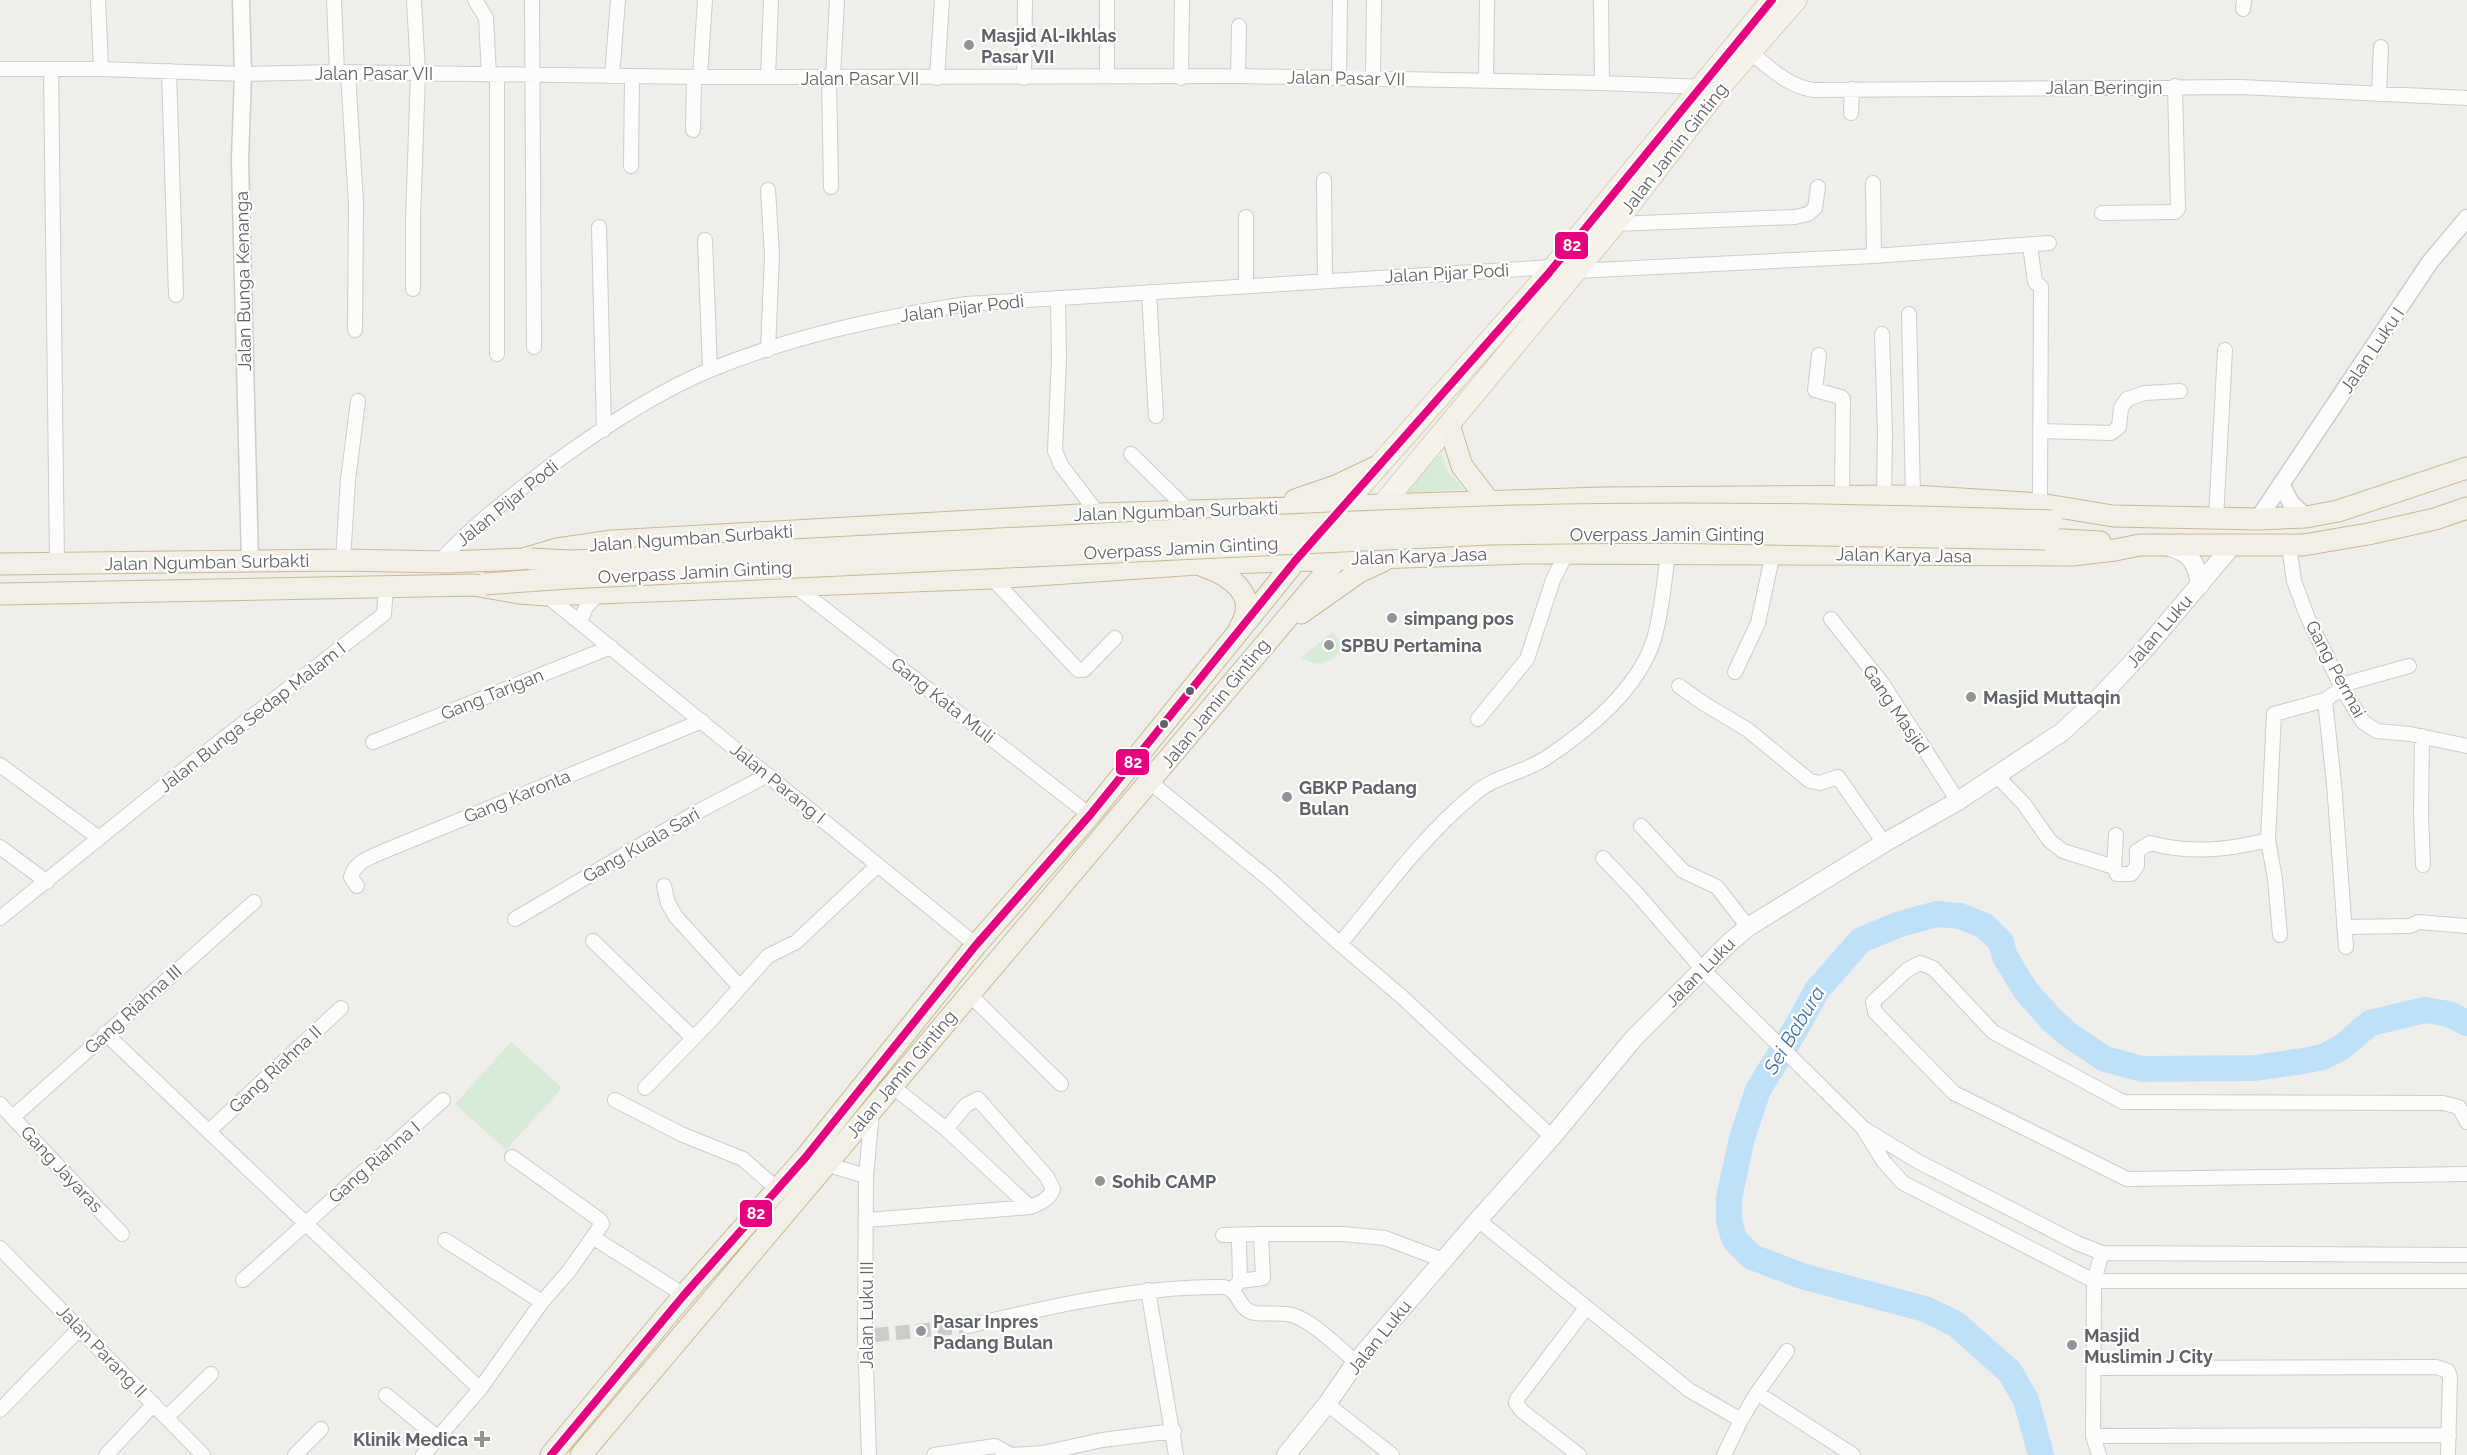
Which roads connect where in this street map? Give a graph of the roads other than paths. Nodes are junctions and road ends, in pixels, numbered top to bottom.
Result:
1 (98, 0) edge
2 (241, 0) edge
3 (334, 0) edge
4 (414, 0) edge
5 (475, 0) edge
6 (532, 0) edge
7 (618, 0) edge
8 (705, 0) edge
9 (771, 0) edge
10 (837, 0) edge
11 (942, 0) edge
12 (1025, 0) edge
13 (1107, 0) edge
14 (1182, 0) edge
15 (1340, 0) edge
16 (1374, 0) edge
17 (1487, 0) edge
18 (1601, 0) edge
19 (1772, 0) edge
20 (1796, 0) edge
21 (1239, 26) dead end
22 (2381, 47) dead end
23 (1751, 53) junction
24 (0, 69) edge
25 (51, 69) junction
26 (100, 69) junction
27 (169, 71) junction
28 (342, 73) junction
29 (418, 73) junction
30 (243, 74) junction
31 (493, 75) junction
32 (531, 75) junction
33 (612, 76) junction
34 (632, 76) junction
35 (1107, 76) junction
36 (1238, 76) junction
37 (697, 77) junction
38 (768, 77) junction
39 (831, 77) junction
40 (937, 78) junction
41 (1024, 78) junction
42 (1181, 78) junction
43 (1339, 78) junction
44 (1373, 79) junction
45 (1486, 81) junction
46 (1602, 83) junction
47 (2175, 86) junction
48 (1699, 87) junction
49 (1720, 87) junction
50 (1852, 89) junction
51 (2379, 93) junction
52 (2467, 98) edge
53 (1851, 113) dead end
54 (693, 130) dead end
55 (632, 166) dead end
56 (1324, 180) dead end
57 (1873, 183) dead end
58 (831, 187) dead end
59 (1818, 187) dead end
60 (768, 190) dead end
61 (2102, 213) dead end
62 (1246, 217) dead end
63 (2467, 218) edge
64 (1615, 224) junction
65 (599, 227) dead end
66 (705, 240) dead end
67 (2049, 243) dead end
68 (2031, 253) dead end
69 (1874, 256) junction
70 (1553, 267) junction
71 (1576, 271) junction
72 (1325, 280) junction
73 (1246, 285) junction
74 (413, 289) dead end
75 (1149, 292) junction
76 (176, 295) dead end
77 (1058, 298) junction
78 (1909, 314) dead end
79 (355, 330) dead end
80 (1882, 334) dead end
81 (534, 347) dead end
82 (768, 350) junction
83 (2225, 350) dead end
84 (497, 354) dead end
85 (1819, 356) dead end
86 (710, 369) junction
87 (2180, 391) dead end
88 (358, 401) dead end
89 (1156, 416) dead end
90 (1449, 425) junction
91 (604, 430) junction
92 (2040, 431) junction
93 (1131, 454) dead end
94 (1378, 466) junction
95 (2467, 468) edge
96 (2282, 484) junction
97 (1884, 496) junction
98 (1913, 496) junction
99 (1842, 497) junction
100 (1524, 499) junction
101 (1488, 500) junction
102 (1383, 504) junction
103 (1344, 505) junction
104 (1269, 507) junction
105 (2467, 508) edge
106 (1223, 509) junction
107 (1190, 511) junction
108 (1098, 514) junction
109 (2306, 517) junction
110 (2216, 519) junction
111 (2258, 519) junction
112 (2046, 521) junction
113 (2140, 545) junction
114 (2162, 546) junction
115 (2232, 546) junction
116 (2289, 546) junction
117 (1525, 553) junction
118 (1773, 553) junction
119 (1566, 554) junction
120 (1668, 554) junction
121 (1395, 557) junction
122 (527, 559) junction
123 (1337, 559) junction
124 (343, 560) junction
125 (440, 561) junction
126 (1295, 561) junction
127 (250, 562) junction
128 (57, 563) junction
129 (1225, 563) junction
130 (0, 564) edge
131 (1197, 564) junction
132 (992, 578) junction
133 (480, 585) junction
134 (2200, 585) junction
135 (795, 586) junction
136 (386, 587) junction
137 (599, 593) junction
138 (0, 594) edge
139 (546, 595) junction
140 (1831, 619) dead end
141 (580, 622) junction
142 (1274, 632) junction
143 (1115, 638) dead end
144 (1232, 641) junction
145 (611, 647) junction
146 (2409, 666) dead end
147 (1735, 672) dead end
148 (1679, 686) dead end
149 (2342, 686) junction
150 (2325, 700) junction
151 (1478, 719) dead end
152 (702, 721) junction
153 (2422, 736) junction
154 (373, 742) dead end
155 (2467, 746) edge
156 (0, 765) edge
157 (768, 775) junction
158 (1997, 776) junction
159 (1150, 782) junction
160 (1958, 801) junction
161 (1090, 815) junction
162 (1641, 826) dead end
163 (2116, 835) dead end
164 (99, 838) junction
165 (2268, 840) junction
166 (1884, 843) junction
167 (0, 847) edge
168 (1603, 858) dead end
169 (878, 865) junction
170 (2423, 865) dead end
171 (2115, 867) junction
172 (47, 882) junction
173 (357, 886) dead end
174 (664, 886) dead end
175 (254, 902) dead end
176 (0, 918) edge
177 (515, 919) dead end
178 (2467, 926) edge
179 (1748, 927) junction
180 (2344, 927) junction
181 (2280, 935) dead end
182 (593, 941) dead end
183 (1340, 944) junction
184 (976, 945) junction
185 (2346, 947) dead end
186 (1703, 970) junction
187 (740, 987) junction
188 (968, 993) junction
189 (341, 1008) dead end
190 (105, 1033) junction
191 (693, 1038) junction
192 (1061, 1084) dead end
193 (891, 1086) junction
194 (645, 1088) dead end
195 (443, 1100) dead end
196 (615, 1100) dead end
197 (0, 1104) edge
198 (872, 1110) junction
199 (13, 1117) junction
200 (2467, 1122) edge
201 (1863, 1128) junction
202 (946, 1129) junction
203 (208, 1131) junction
204 (1552, 1137) junction
205 (512, 1157) dead end
206 (1917, 1161) junction
207 (825, 1164) junction
208 (2467, 1174) edge
209 (866, 1176) junction
210 (1903, 1183) junction
211 (776, 1188) junction
212 (1030, 1207) junction
213 (867, 1220) junction
214 (1478, 1220) junction
215 (305, 1223) junction
216 (123, 1234) dead end
217 (1261, 1234) junction
218 (1223, 1236) dead end
219 (594, 1238) junction
220 (445, 1240) dead end
221 (1239, 1242) dead end
222 (2076, 1243) junction
223 (0, 1248) edge
224 (2102, 1253) junction
225 (2342, 1255) junction
226 (2467, 1255) edge
227 (1443, 1260) junction
228 (2066, 1267) junction
229 (243, 1280) dead end
230 (2094, 1281) junction
231 (2343, 1281) junction
232 (2467, 1281) edge
233 (1236, 1285) junction
234 (1148, 1290) junction
235 (684, 1295) junction
236 (542, 1302) junction
237 (1586, 1308) junction
238 (968, 1326) tunnel mouth
239 (80, 1328) junction
240 (1787, 1351) dead end
241 (1356, 1362) junction
242 (2095, 1368) junction
243 (211, 1374) dead end
244 (480, 1389) junction
245 (1757, 1393) junction
246 (386, 1395) dead end
247 (154, 1404) junction
248 (1327, 1404) junction
249 (0, 1410) edge
250 (167, 1418) junction
251 (1741, 1420) junction
252 (321, 1429) dead end
253 (1174, 1431) junction
254 (2449, 1435) junction
255 (2094, 1436) junction
256 (432, 1449) edge
257 (106, 1455) edge
258 (203, 1455) edge
259 (295, 1455) edge
260 (551, 1455) edge
261 (581, 1455) edge
262 (869, 1455) edge
263 (934, 1455) edge
264 (1176, 1455) edge
265 (1286, 1455) edge
266 (1392, 1455) edge
267 (1579, 1455) edge
268 (1724, 1455) edge
269 (1853, 1455) edge
270 (2099, 1455) edge
271 (2448, 1455) edge

1 - 26 street
2 - 30 street, Jalan Bunga Kenanga
3 - 28 street
4 - 29 street
5 - 31 street
6 - 32 street
7 - 33 street
8 - 37 street
9 - 38 street
10 - 39 street
11 - 40 street
12 - 41 street
13 - 35 street
14 - 42 street
15 - 43 street
16 - 44 street
17 - 45 street
18 - 46 street
19 - 48 main road, Jalan Jamin Ginting
20 - 23 main road, Jalan Jamin Ginting
21 - 36 street
22 - 51 street
23 - 49 main road, Jalan Jamin Ginting
23 - 50 street, Jalan Beringin
24 - 25 street, Jalan Pasar VII
25 - 26 street, Jalan Pasar VII
25 - 128 street
26 - 27 street, Jalan Pasar VII
27 - 30 street, Jalan Pasar VII
27 - 76 street
28 - 29 street, Jalan Pasar VII
28 - 30 street, Jalan Pasar VII
28 - 79 street
29 - 31 street, Jalan Pasar VII
29 - 74 street
30 - 127 street, Jalan Bunga Kenanga
31 - 32 street, Jalan Pasar VII
31 - 84 street
32 - 33 street, Jalan Pasar VII
32 - 81 street
33 - 34 street, Jalan Pasar VII
34 - 37 street, Jalan Pasar VII
34 - 55 street
35 - 41 street, Jalan Pasar VII
35 - 42 street, Jalan Pasar VII
36 - 42 street, Jalan Pasar VII
36 - 43 street, Jalan Pasar VII
37 - 38 street, Jalan Pasar VII
37 - 54 street
38 - 39 street, Jalan Pasar VII
39 - 40 street, Jalan Pasar VII
39 - 58 street
40 - 41 street, Jalan Pasar VII
43 - 44 street, Jalan Pasar VII
44 - 45 street, Jalan Pasar VII
45 - 46 street, Jalan Pasar VII
46 - 48 street, Jalan Pasar VII
47 - 50 street, Jalan Beringin
47 - 51 street, Jalan Beringin
47 - 61 street
48 - 49 street, Jalan Pasar VII
48 - 70 main road, Jalan Jamin Ginting
49 - 64 main road, Jalan Jamin Ginting
50 - 53 street
51 - 52 street, Jalan Beringin
56 - 72 street
57 - 69 street
59 - 64 street
60 - 82 street
62 - 73 street
63 - 96 street, Jalan Luku I
64 - 71 main road, Jalan Jamin Ginting
65 - 91 street
66 - 86 street
67 - 69 street
68 - 92 street
69 - 71 street
70 - 72 street, Jalan Pijar Podi
70 - 94 main road, Jalan Jamin Ginting
71 - 90 main road, Jalan Jamin Ginting
72 - 73 street, Jalan Pijar Podi
73 - 75 street, Jalan Pijar Podi
75 - 77 street, Jalan Pijar Podi
75 - 89 street
77 - 82 street, Jalan Pijar Podi
77 - 108 street
78 - 98 street
80 - 97 street
82 - 86 street, Jalan Pijar Podi
83 - 110 street
85 - 99 street
86 - 91 street, Jalan Pijar Podi
87 - 92 street
88 - 124 street
90 - 101 highway
90 - 102 main road, Jalan Jamin Ginting
91 - 125 street, Jalan Pijar Podi
92 - 112 street
93 - 107 street
94 - 103 main road, Jalan Jamin Ginting
94 - 104 highway
95 - 109 highway
96 - 109 street
96 - 111 street, Jalan Luku I
97 - 98 highway
97 - 99 highway
98 - 112 highway
99 - 100 highway
100 - 101 highway
100 - 117 highway
101 - 102 highway
102 - 103 highway, Jalan Ngumban Surbakti
102 - 123 highway, Jalan Jamin Ginting
103 - 104 highway, Jalan Ngumban Surbakti
103 - 126 highway, Jalan Jamin Ginting
104 - 106 highway, Jalan Ngumban Surbakti
105 - 116 highway, Jalan Karya Jasa
106 - 107 highway, Jalan Ngumban Surbakti
106 - 129 highway
107 - 108 highway, Jalan Ngumban Surbakti
108 - 122 highway, Jalan Ngumban Surbakti
109 - 111 highway
110 - 111 highway
110 - 112 highway, Overpass Jamin Ginting
112 - 113 highway, Overpass Jamin Ginting
112 - 122 highway, Overpass Jamin Ginting, bridge
112 - 133 highway, Overpass Jamin Ginting, bridge
113 - 114 highway, Jalan Karya Jasa
113 - 118 highway, Jalan Karya Jasa
114 - 115 highway, Jalan Karya Jasa
114 - 134 main road, Jalan Luku
115 - 116 highway, Jalan Karya Jasa
115 - 134 main road, Jalan Luku
116 - 149 street, Gang Permai
117 - 119 highway, Jalan Karya Jasa
117 - 121 highway, Jalan Karya Jasa
118 - 120 highway, Jalan Karya Jasa
118 - 147 street
119 - 120 highway, Jalan Karya Jasa
119 - 151 street
120 - 183 street
121 - 123 highway, Jalan Karya Jasa
121 - 142 highway
122 - 125 highway, Jalan Ngumban Surbakti
123 - 126 highway, Jalan Ngumban Surbakti
123 - 142 highway, Jalan Jamin Ginting
124 - 125 highway, Jalan Ngumban Surbakti
124 - 127 highway, Jalan Ngumban Surbakti
126 - 129 highway, Jalan Ngumban Surbakti
126 - 144 highway, Jalan Jamin Ginting
127 - 128 highway, Jalan Ngumban Surbakti
128 - 130 highway, Jalan Ngumban Surbakti
129 - 131 highway, Jalan Ngumban Surbakti
131 - 132 highway, Jalan Ngumban Surbakti
131 - 144 highway
132 - 135 highway, Jalan Ngumban Surbakti
132 - 143 street
133 - 136 highway, Jalan Ngumban Surbakti
133 - 139 highway, Jalan Ngumban Surbakti
134 - 158 main road, Jalan Luku
135 - 137 highway, Jalan Ngumban Surbakti
135 - 161 street, Gang Kata Muli
136 - 138 highway, Jalan Ngumban Surbakti
136 - 164 street, Jalan Bunga Sedap Malam I
137 - 139 highway, Jalan Ngumban Surbakti
137 - 141 street
139 - 141 street, Jalan Parang I
140 - 160 street, Gang Masjid
141 - 145 street, Jalan Parang I
142 - 159 highway, Jalan Jamin Ginting
144 - 161 highway, Jalan Jamin Ginting
145 - 152 street, Jalan Parang I
145 - 154 street, Gang Tarigan
146 - 149 street
148 - 166 street
149 - 150 street
149 - 153 street, Gang Permai
150 - 165 street
150 - 180 street
152 - 157 street, Jalan Parang I
152 - 173 street, Gang Karonta
153 - 155 street, Gang Permai
153 - 170 street
156 - 164 street
157 - 169 street, Jalan Parang I
157 - 177 street, Gang Kuala Sari
158 - 160 main road, Jalan Luku
158 - 171 street
159 - 183 street
159 - 188 highway, Jalan Jamin Ginting
160 - 166 main road, Jalan Luku
161 - 184 highway, Jalan Jamin Ginting
162 - 179 street
163 - 171 street
164 - 172 street, Jalan Bunga Sedap Malam I
165 - 171 street
165 - 181 street
166 - 179 main road, Jalan Luku
167 - 172 street
168 - 186 street
169 - 184 street, Jalan Parang I
169 - 187 street
172 - 176 street, Jalan Bunga Sedap Malam I
174 - 187 street
175 - 190 street, Gang Riahna III
178 - 180 street
179 - 186 main road, Jalan Luku
180 - 185 street
182 - 191 street
183 - 204 street
184 - 211 highway, Jalan Jamin Ginting
186 - 201 street
186 - 204 main road, Jalan Luku
187 - 191 street
188 - 192 street
188 - 193 highway, Jalan Jamin Ginting
189 - 203 street, Gang Riahna II
190 - 199 street, Gang Riahna III
190 - 203 street
191 - 194 street
193 - 198 highway, Jalan Jamin Ginting
193 - 202 street
195 - 215 street, Gang Riahna I
196 - 211 street
197 - 199 street, Gang Jayaras
198 - 207 highway, Jalan Jamin Ginting
198 - 209 street, Jalan Luku III
199 - 216 street, Gang Jayaras
200 - 208 street
201 - 206 street
201 - 210 street
202 - 212 street
202 - 212 street
203 - 215 street
204 - 214 main road, Jalan Luku
205 - 219 street
206 - 210 street
206 - 222 street
207 - 209 street
207 - 261 highway, Jalan Jamin Ginting
209 - 213 street, Jalan Luku III
210 - 228 street
211 - 235 highway, Jalan Jamin Ginting
212 - 213 street
213 - 262 street, Jalan Luku III
214 - 227 main road, Jalan Luku
214 - 237 street
215 - 229 street, Gang Riahna I
215 - 244 street
217 - 218 street
217 - 227 street
217 - 233 street
219 - 235 street
219 - 236 street
220 - 236 street
221 - 233 street
222 - 224 street
222 - 228 street
223 - 239 street, Jalan Parang II
224 - 225 street
224 - 230 street
225 - 226 street
225 - 231 street
227 - 241 main road, Jalan Luku
228 - 230 street
230 - 231 street
230 - 242 street
231 - 232 street
233 - 234 street
233 - 241 street
234 - 238 street
234 - 253 street
235 - 260 highway, Jalan Jamin Ginting
236 - 244 street
237 - 251 street
237 - 267 street
239 - 247 street, Jalan Parang II
239 - 249 street
240 - 245 street
241 - 248 main road, Jalan Luku
242 - 254 street
242 - 255 street
243 - 250 street
244 - 256 street
245 - 251 street
245 - 269 street
246 - 256 street
247 - 250 street, Jalan Parang II
247 - 257 street
248 - 265 main road, Jalan Luku
248 - 266 street
250 - 258 street, Jalan Parang II
251 - 268 street
252 - 259 street
253 - 263 street
253 - 264 street
254 - 255 street
254 - 271 street
255 - 270 street

